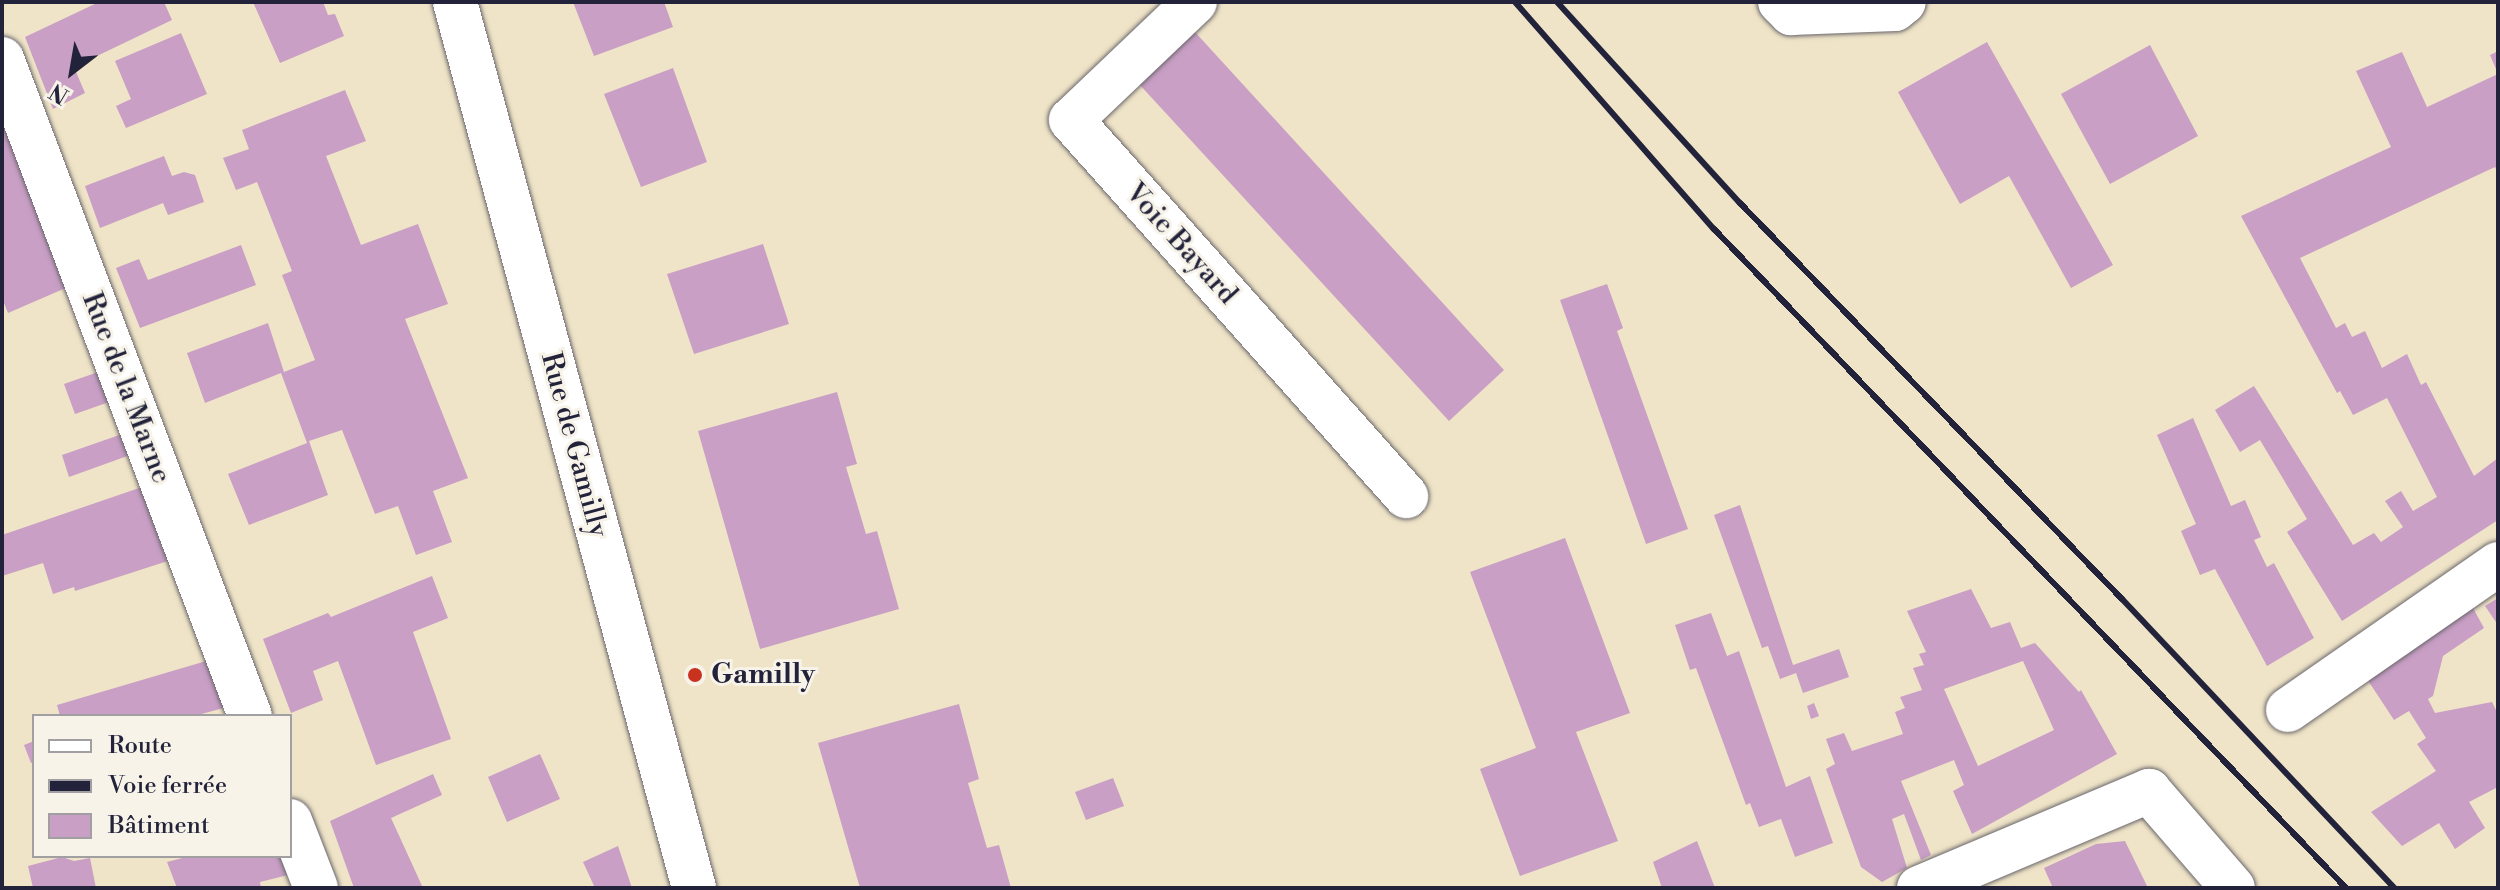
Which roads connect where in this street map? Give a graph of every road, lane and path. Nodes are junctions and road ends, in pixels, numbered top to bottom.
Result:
1 (455, 2) edge
2 (1195, 2) edge
3 (1780, 2) edge
4 (1904, 2) edge
5 (2, 59) edge
6 (1406, 496) dead end
7 (2498, 564) edge
8 (2288, 710) dead end
9 (249, 714) edge
10 (292, 826) edge
11 (316, 888) edge
12 (694, 888) edge
13 (1919, 888) edge
14 (2233, 888) edge

1 - 12 street, Rue de Gamilly
2 - 6 street, Voie Bayard
3 - 4 street
5 - 9 street, Rue de la Marne
7 - 8 street
10 - 11 street
13 - 14 street

